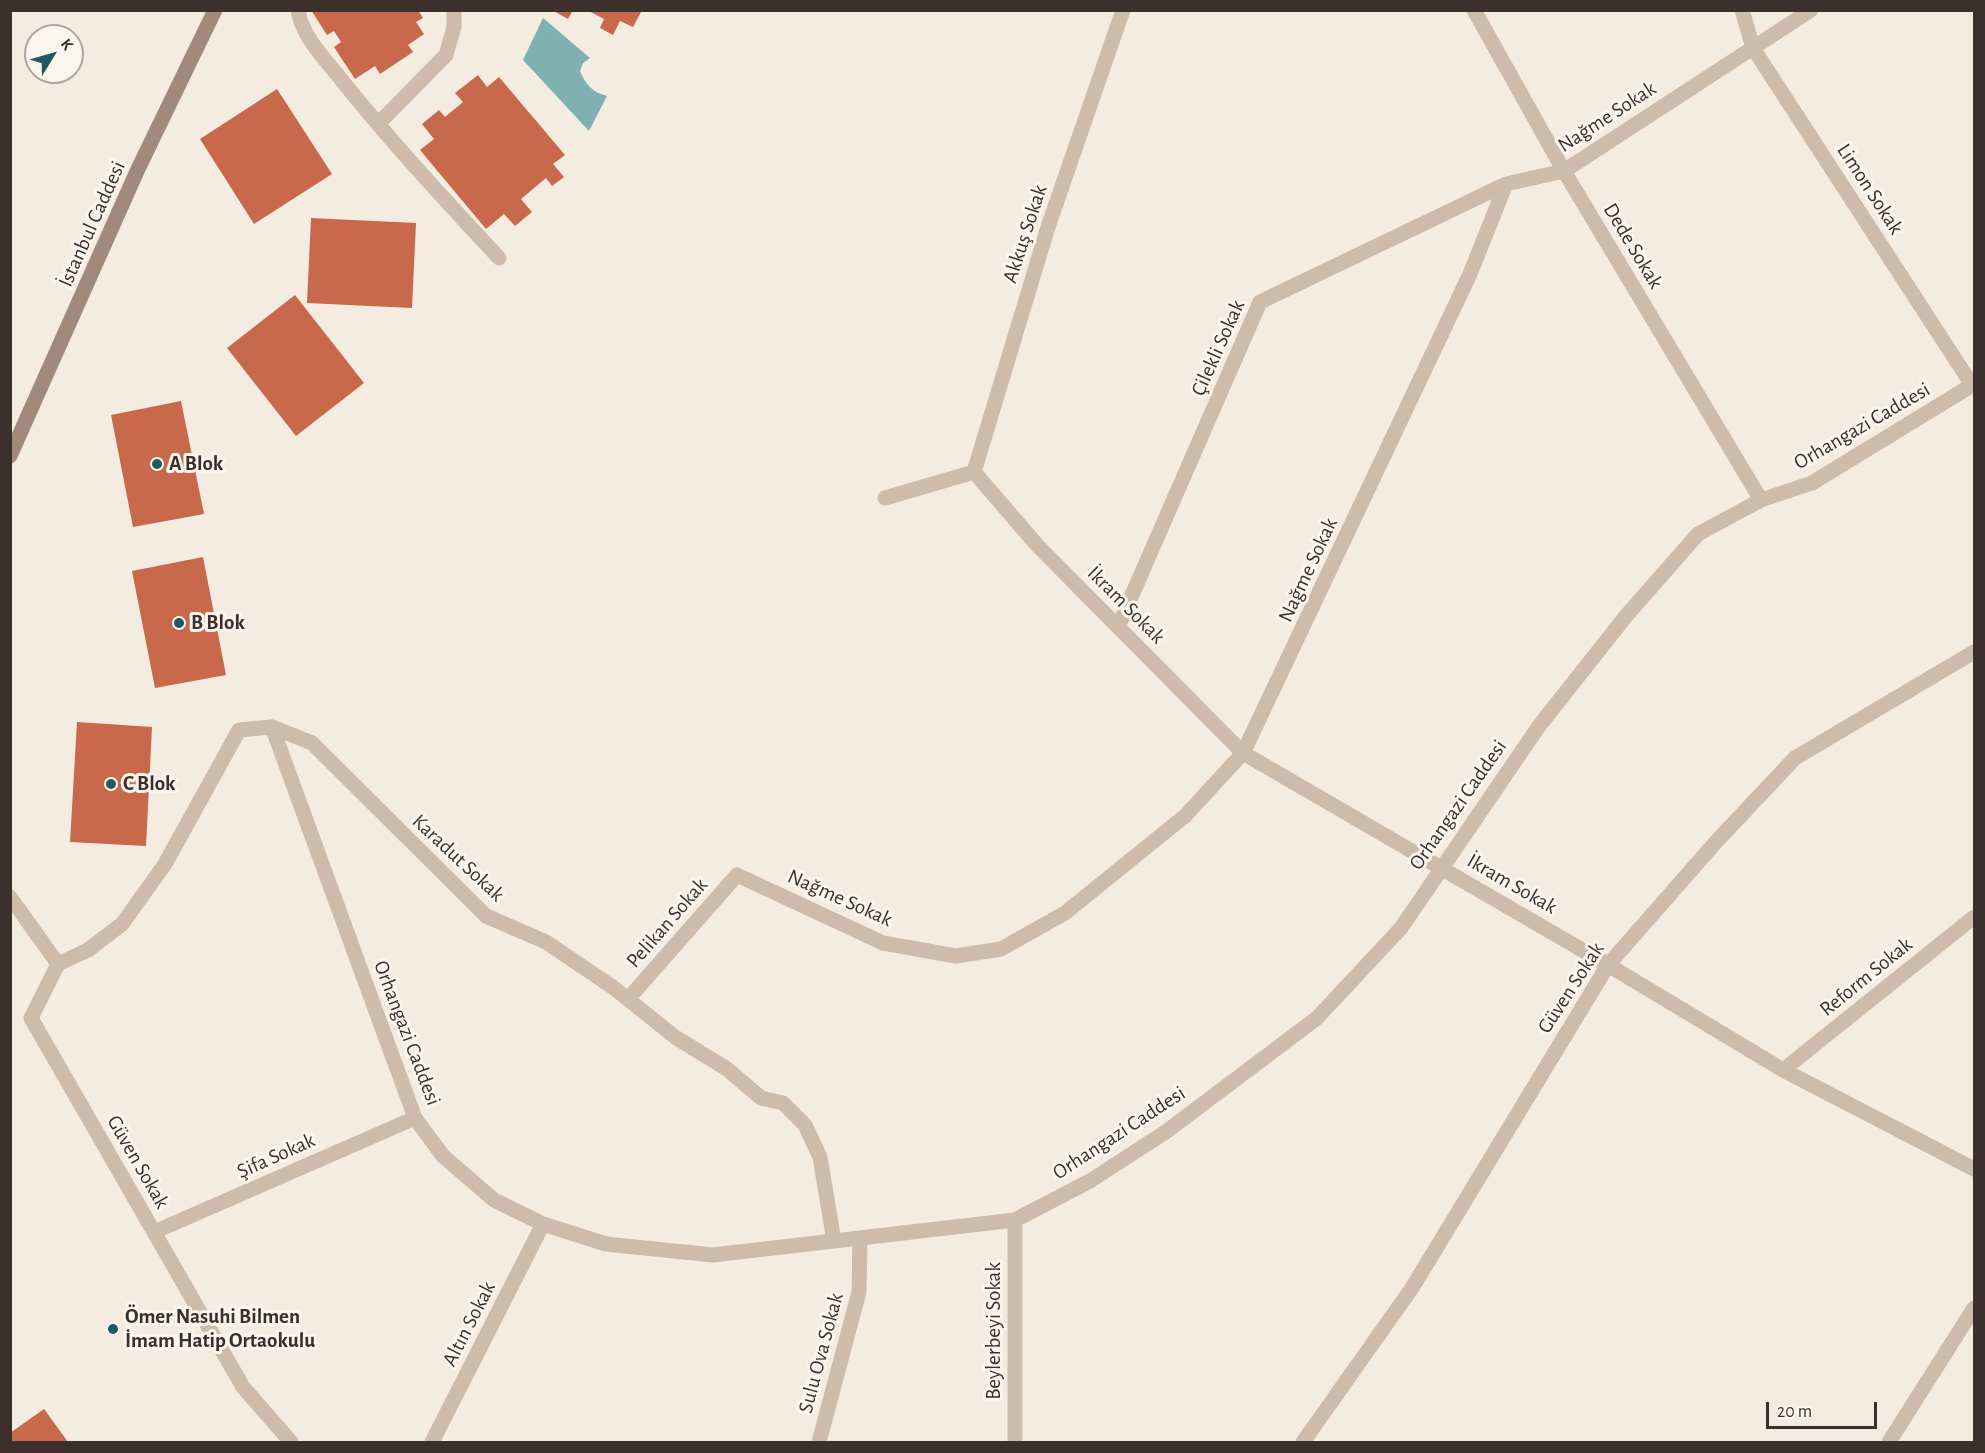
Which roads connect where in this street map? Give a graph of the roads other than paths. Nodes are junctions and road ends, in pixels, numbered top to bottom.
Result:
1 (215, 10) edge
2 (298, 10) edge
3 (454, 10) edge
4 (1123, 10) edge
5 (1474, 10) edge
6 (1742, 10) edge
7 (1811, 10) edge
8 (1753, 48) junction
9 (378, 124) junction
10 (1564, 171) junction
11 (1506, 184) junction
12 (499, 258) dead end
13 (1973, 385) edge
14 (13, 449) edge
15 (974, 472) junction
16 (885, 498) dead end
17 (1761, 500) junction
18 (1118, 627) junction
19 (1974, 652) edge
20 (272, 727) junction
21 (1244, 753) junction
22 (1440, 867) junction
23 (737, 875) joint
24 (10, 897) edge
25 (1974, 917) edge
26 (58, 964) junction
27 (1608, 965) junction
28 (628, 999) junction
29 (1783, 1070) junction
30 (415, 1118) junction
31 (1974, 1169) edge
32 (1015, 1220) junction
33 (543, 1224) junction
34 (154, 1232) junction
35 (860, 1238) junction
36 (834, 1241) junction
37 (1974, 1308) edge
38 (291, 1443) edge
39 (432, 1443) edge
40 (819, 1443) edge
41 (1015, 1443) edge
42 (1303, 1443) edge
43 (1889, 1443) edge

1 - 14 street, İstanbul Caddesi
2 - 9 street
3 - 9 street
4 - 15 street, Akkuş Sokak
5 - 10 street, Dede Sokak
6 - 8 street, Limon Sokak
7 - 8 street, Nağme Sokak
8 - 10 street, Nağme Sokak
8 - 13 street, Limon Sokak
9 - 12 street
10 - 11 street, Nağme Sokak
10 - 17 street, Dede Sokak
11 - 18 street, Çilekli Sokak
11 - 21 street, Nağme Sokak
13 - 17 street, Orhangazi Caddesi
15 - 16 street
15 - 18 street, İkram Sokak
17 - 22 street, Orhangazi Caddesi
18 - 21 street, İkram Sokak
19 - 27 street, Güven Sokak
20 - 26 street, Karadut Sokak
20 - 28 street, Karadut Sokak
20 - 30 street, Orhangazi Caddesi
21 - 22 street, İkram Sokak
21 - 23 street, Nağme Sokak
22 - 27 street, İkram Sokak
22 - 32 street, Orhangazi Caddesi
23 - 28 street, Pelikan Sokak
24 - 26 street
25 - 29 street, Reform Sokak
26 - 34 street, Güven Sokak
27 - 29 street, İkram Sokak
27 - 42 street, Güven Sokak
28 - 36 street, Karadut Sokak
29 - 31 street, İkram Sokak
30 - 33 street, Orhangazi Caddesi
30 - 34 street, Şifa Sokak
32 - 35 street, Orhangazi Caddesi
32 - 41 street, Beylerbeyi Sokak
33 - 36 street, Orhangazi Caddesi
33 - 39 street, Altın Sokak
34 - 38 street, Güven Sokak
35 - 36 street, Orhangazi Caddesi
35 - 40 street, Sulu Ova Sokak
37 - 43 street

